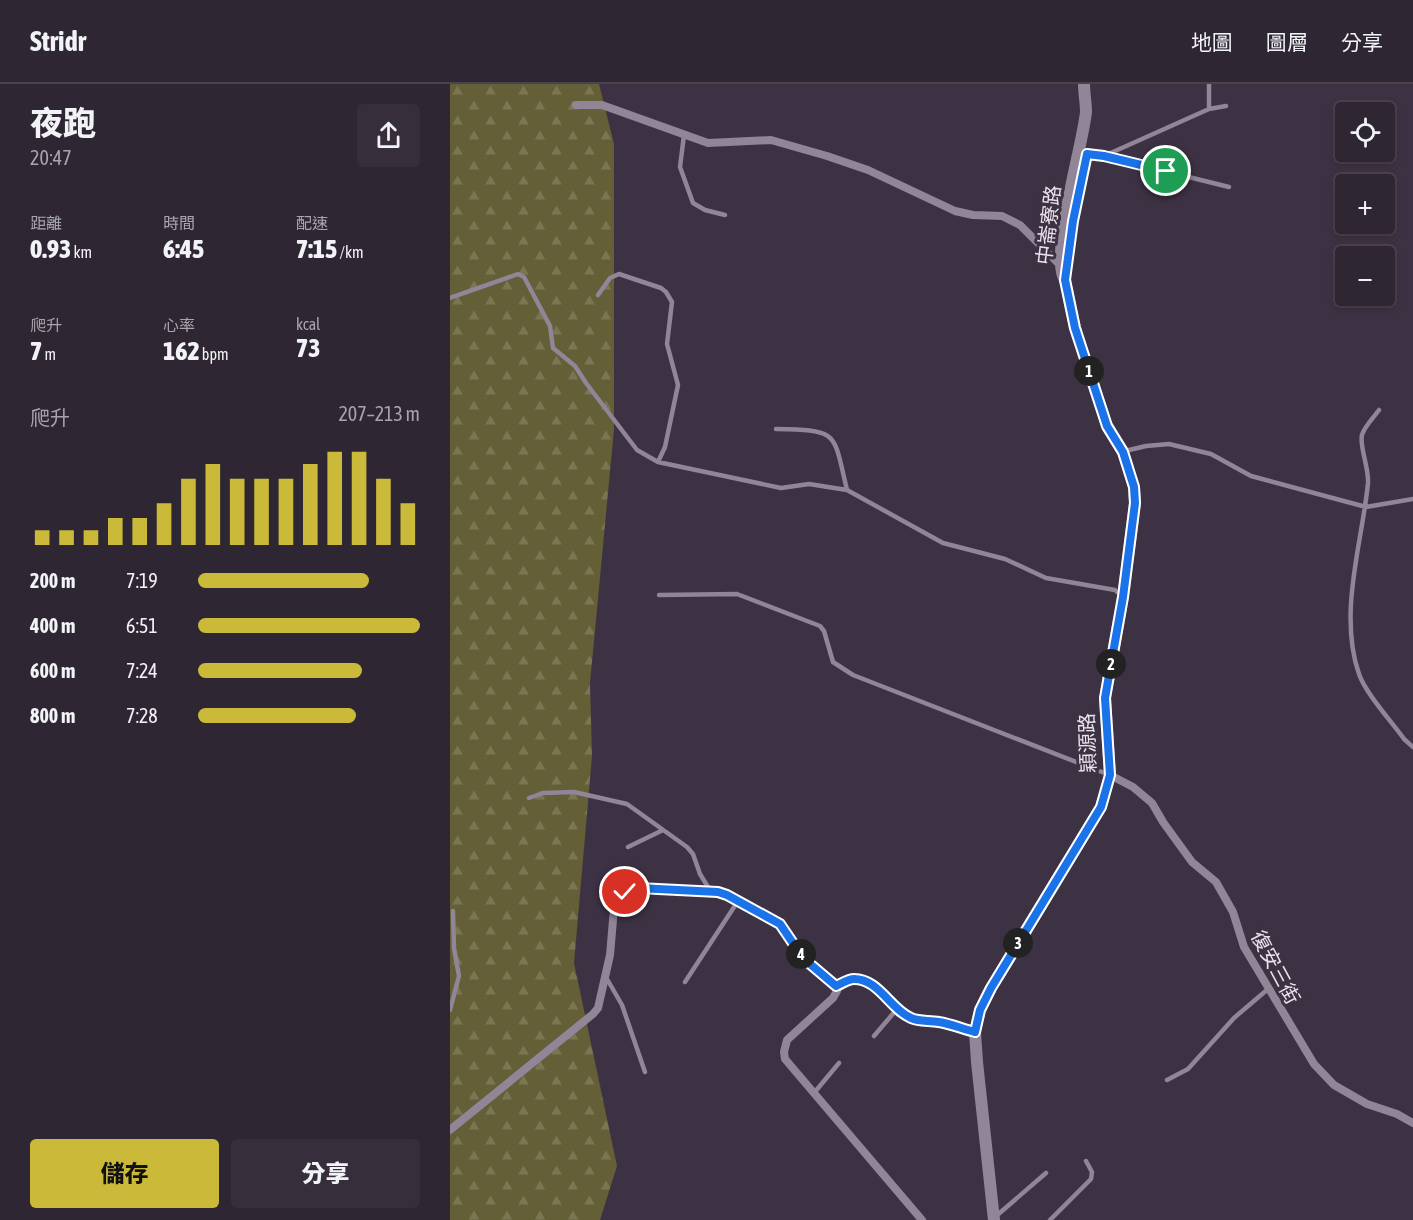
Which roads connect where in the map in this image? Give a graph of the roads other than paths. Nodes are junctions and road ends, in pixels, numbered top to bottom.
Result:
1 (1084, 84) edge
2 (1092, 84) edge
3 (1209, 84) edge
4 (576, 105) dead end
5 (1226, 106) dead end
6 (1209, 109) junction
7 (684, 135) junction
8 (1083, 153) junction
9 (1104, 156) junction
10 (1229, 187) dead end
11 (725, 215) dead end
12 (1059, 264) junction
13 (1065, 280) junction
14 (598, 296) dead end
15 (450, 298) edge
16 (1378, 410) dead end
17 (776, 429) dead end
18 (1123, 452) junction
19 (658, 462) junction
20 (847, 490) junction
21 (1413, 499) edge
22 (1366, 507) junction
23 (658, 595) dead end
24 (1123, 597) junction
25 (1413, 747) edge
26 (1110, 775) junction
27 (529, 798) dead end
28 (663, 830) junction
29 (628, 847) dead end
30 (711, 892) junction
31 (738, 901) junction
32 (453, 911) dead end
33 (606, 976) junction
34 (685, 982) dead end
35 (836, 986) junction
36 (1268, 989) junction
37 (897, 1009) junction
38 (450, 1010) edge
39 (975, 1032) junction
40 (874, 1036) dead end
41 (839, 1064) dead end
42 (645, 1072) dead end
43 (1167, 1080) dead end
44 (813, 1094) junction
45 (1413, 1123) edge
46 (450, 1130) edge
47 (1086, 1161) dead end
48 (1046, 1173) dead end
49 (922, 1220) edge
50 (994, 1220) edge
51 (1050, 1220) edge

1 - 8 street, 中崙寮路
2 - 8 street, 中崙寮路
3 - 6 lane
4 - 7 street
5 - 6 lane
6 - 9 lane
7 - 11 lane
7 - 12 street
8 - 9 lane
8 - 12 street, 中崙寮路
8 - 13 street, 中崙寮路
9 - 10 lane
12 - 13 street, 中崙寮路
13 - 18 street, 穎源路
14 - 19 lane
15 - 19 lane
16 - 22 lane
17 - 20 lane
18 - 22 lane
18 - 24 street, 穎源路
19 - 20 lane
20 - 24 lane
21 - 22 lane
22 - 25 lane
23 - 26 lane
24 - 26 street, 穎源路
26 - 36 street, 復安三街
26 - 39 street, 穎源路
27 - 28 lane
28 - 29 lane
28 - 30 lane
30 - 31 street
30 - 33 street
31 - 34 lane
31 - 35 street
32 - 38 lane
33 - 42 lane
33 - 46 street
35 - 37 lane
35 - 44 street
36 - 43 lane
36 - 45 street, 復安三街
37 - 39 lane
37 - 40 lane
39 - 50 street, 穎源路
41 - 44 lane
44 - 49 street
47 - 51 lane
48 - 50 lane

